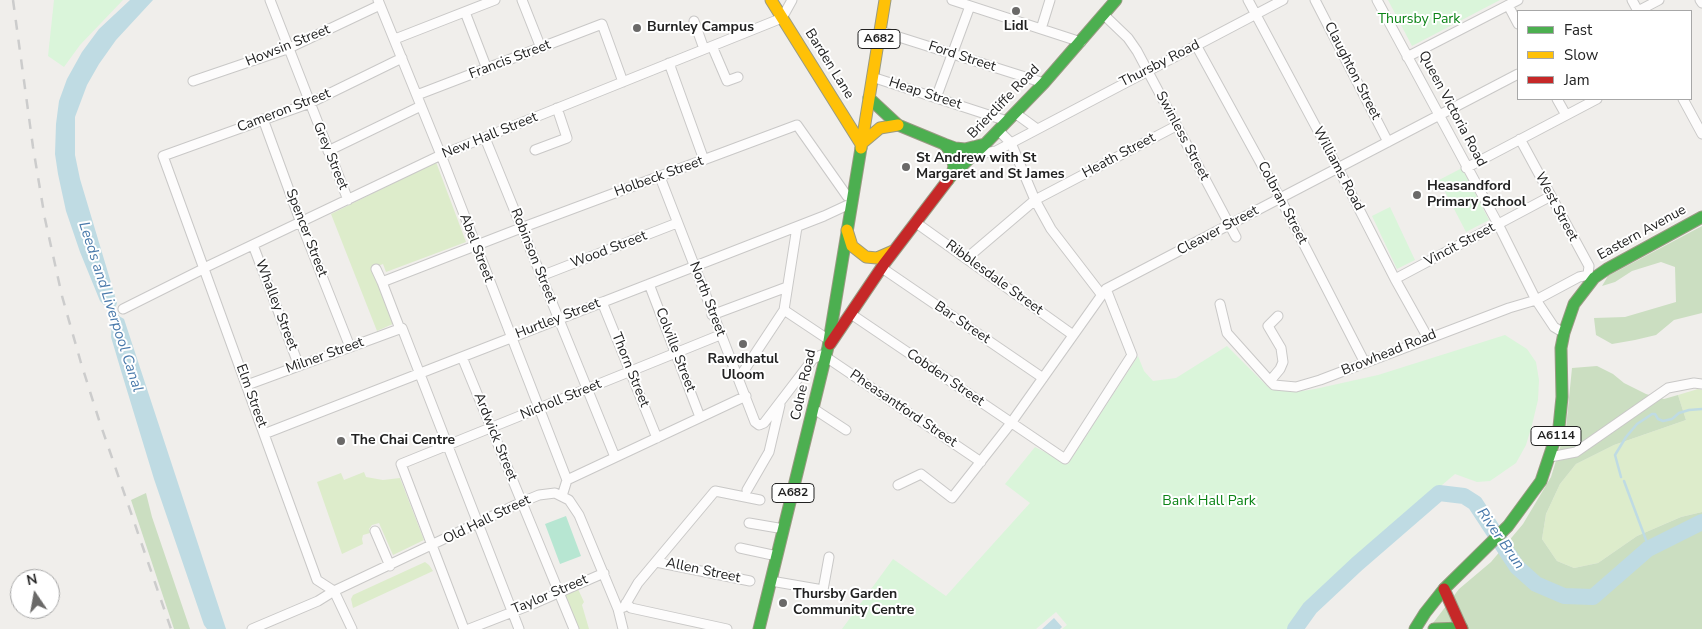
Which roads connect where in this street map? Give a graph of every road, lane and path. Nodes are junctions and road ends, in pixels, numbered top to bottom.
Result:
1 (270, 0) edge
2 (495, 0) edge
3 (522, 0) edge
4 (771, 0) edge
5 (792, 0) edge
6 (885, 0) edge
7 (952, 0) edge
8 (1115, 0) edge
9 (1248, 0) edge
10 (1283, 0) edge
11 (1315, 0) edge
12 (1377, 0) edge
13 (1518, 0) edge
14 (1659, 0) edge
15 (379, 3) edge
16 (1049, 3) edge
17 (1508, 5) junction
18 (970, 6) junction
19 (1640, 10) edge
20 (465, 12) junction
21 (1104, 14) junction
22 (1256, 14) junction
23 (782, 18) junction
24 (694, 21) dead end
25 (1517, 22) edge
26 (1041, 29) junction
27 (880, 31) junction
28 (394, 38) junction
29 (1081, 42) junction
30 (1196, 45) junction
31 (708, 47) junction
32 (288, 48) junction
33 (541, 48) junction
34 (952, 54) junction
35 (1407, 57) junction
36 (402, 58) junction
37 (669, 63) junction
38 (486, 69) junction
39 (1147, 70) junction
40 (1517, 75) edge
41 (738, 77) dead end
42 (872, 78) junction
43 (194, 81) dead end
44 (623, 82) junction
45 (1044, 83) junction
46 (417, 95) junction
47 (869, 98) junction
48 (936, 98) junction
49 (1558, 100) edge
50 (1595, 100) edge
51 (1684, 100) edge
52 (310, 103) junction
53 (421, 106) junction
54 (557, 108) junction
55 (1566, 115) junction
56 (1438, 116) junction
57 (1011, 117) junction
58 (264, 119) junction
59 (898, 125) junction
60 (1176, 126) junction
61 (1037, 129) junction
62 (998, 130) junction
63 (1702, 134) edge
64 (485, 138) junction
65 (1520, 139) junction
66 (1388, 142) junction
67 (1011, 143) junction
68 (861, 144) junction
69 (944, 144) junction
70 (982, 147) junction
71 (535, 150) dead end
72 (328, 151) junction
73 (441, 155) junction
74 (162, 156) joint
75 (704, 160) junction
76 (1338, 168) junction
77 (1466, 168) junction
78 (952, 175) junction
79 (660, 176) junction
80 (1551, 196) junction
81 (1280, 198) junction
82 (348, 200) junction
83 (1034, 200) junction
84 (852, 201) junction
85 (1702, 217) edge
86 (915, 222) junction
87 (301, 223) junction
88 (678, 223) junction
89 (1498, 224) junction
90 (1229, 225) junction
91 (797, 227) junction
92 (521, 228) junction
93 (847, 230) junction
94 (1236, 237) dead end
95 (254, 245) junction
96 (476, 246) junction
97 (894, 251) junction
98 (966, 258) junction
99 (694, 267) junction
100 (882, 268) junction
101 (203, 269) junction
102 (376, 269) dead end
103 (541, 276) junction
104 (1591, 276) junction
105 (1395, 279) junction
106 (382, 282) junction
107 (649, 284) junction
108 (787, 287) junction
109 (1103, 292) junction
110 (1536, 300) junction
111 (602, 302) junction
112 (1220, 304) dead end
113 (123, 309) dead end
114 (784, 310) junction
115 (851, 314) junction
116 (712, 315) junction
117 (1278, 316) dead end
118 (559, 319) junction
119 (401, 328) junction
120 (1565, 329) junction
121 (1072, 335) junction
122 (720, 336) junction
123 (512, 337) junction
124 (1428, 338) junction
125 (350, 347) junction
126 (828, 348) junction
127 (676, 353) junction
128 (462, 357) junction
129 (1365, 363) junction
130 (299, 366) junction
131 (630, 372) junction
132 (420, 373) junction
133 (739, 378) junction
134 (1043, 378) junction
135 (1270, 381) junction
136 (1702, 384) edge
137 (247, 385) junction
138 (587, 389) junction
139 (746, 396) junction
140 (780, 402) junction
141 (539, 409) junction
142 (814, 409) junction
143 (700, 417) junction
144 (1011, 423) junction
145 (491, 428) junction
146 (846, 430) dead end
147 (264, 434) junction
148 (657, 438) junction
149 (447, 446) junction
150 (615, 457) junction
151 (1550, 457) junction
152 (981, 462) junction
153 (567, 480) junction
154 (898, 485) dead end
155 (747, 490) dead end
156 (562, 496) junction
157 (760, 500) dead end
158 (522, 502) junction
159 (750, 523) dead end
160 (478, 524) junction
161 (784, 529) junction
162 (375, 531) dead end
163 (433, 546) junction
164 (740, 548) dead end
165 (777, 556) junction
166 (829, 557) dead end
167 (656, 562) junction
168 (390, 566) junction
169 (604, 573) junction
170 (750, 581) dead end
171 (771, 581) junction
172 (1444, 589) junction
173 (334, 591) junction
174 (559, 592) junction
175 (622, 606) junction
176 (512, 612) junction
177 (252, 629) edge
178 (352, 629) edge
179 (464, 629) edge
180 (469, 629) edge
181 (519, 629) edge
182 (574, 629) edge
183 (623, 629) edge
184 (727, 629) edge
185 (759, 629) edge
186 (1415, 629) edge
187 (1434, 629) edge
188 (1462, 629) edge

1 - 32 street, Grey Street
2 - 20 street
3 - 33 street
4 - 23 main road, Barden Lane
5 - 23 street
6 - 27 main road, A682
7 - 18 street
8 - 21 main road, Briercliffe Road
9 - 22 street, Williams Road
10 - 22 street, Thursby Road
11 - 66 street, Claughton Street
12 - 35 street, Queen Victoria Road
13 - 17 street
14 - 19 street
15 - 28 street, Abel Street
15 - 32 street, Howsin Street
16 - 26 street
17 - 25 street
17 - 35 street
18 - 26 street
18 - 34 street
20 - 28 street
20 - 38 street
21 - 29 main road, Briercliffe Road
21 - 39 street, Swinless Street
22 - 30 street, Thursby Road
22 - 76 street, Williams Road
23 - 31 street, New Hall Street
23 - 68 main road, Barden Lane
24 - 31 street
26 - 29 street
27 - 34 street, Ford Street
27 - 42 main road, A682
28 - 36 street, Abel Street
29 - 45 main road, Briercliffe Road
30 - 39 street, Thursby Road
30 - 81 street, Colbran Street
31 - 37 street, New Hall Street
31 - 41 street
32 - 43 street, Howsin Street
32 - 52 street, Grey Street
33 - 38 street, Francis Street
33 - 44 street, Francis Street
34 - 45 street, Ford Street
34 - 48 street
35 - 56 street, Queen Victoria Road
36 - 46 street, Abel Street
36 - 52 street, Cameron Street
37 - 44 street, New Hall Street
37 - 75 street
38 - 46 street, Francis Street
39 - 60 street, Swinless Street
39 - 61 street, Thursby Road
40 - 56 street, Cleaver Street
42 - 47 main road, A682
42 - 48 street, Heap Street
44 - 54 street, New Hall Street
45 - 57 main road, Briercliffe Road
46 - 53 street, Abel Street
47 - 59 main road
47 - 68 main road, Colne Road
48 - 57 street, Heap Street
49 - 55 street
50 - 55 street
51 - 63 street
52 - 58 street, Cameron Street
52 - 72 street, Grey Street
53 - 72 street
53 - 73 street, Abel Street
54 - 64 street, New Hall Street
54 - 71 street
55 - 65 street
56 - 66 street, Cleaver Street
56 - 77 street, Queen Victoria Road
57 - 61 street
57 - 62 main road, Briercliffe Road
58 - 74 street, Cameron Street
58 - 87 street, Spencer Street
59 - 68 main road
59 - 69 main road
60 - 83 street, Heath Street
60 - 90 street, Swinless Street
61 - 67 street, Thursby Road
62 - 67 street
62 - 70 main road, Briercliffe Road
64 - 73 street, New Hall Street
64 - 92 street, Robinson Street
65 - 77 street
65 - 80 street, West Street
66 - 76 street, Cleaver Street
67 - 70 street, Thursby Road
67 - 83 street
68 - 84 main road, Colne Road / A682
69 - 70 main road
69 - 78 main road
70 - 78 main road, Briercliffe Road
72 - 82 street, Grey Street
73 - 82 street, New Hall Street
73 - 96 street, Abel Street
74 - 101 street, Elm Street
75 - 79 street, Holbeck Street
75 - 84 street, Holbeck Street
76 - 81 street, Cleaver Street
76 - 105 street, Williams Road
77 - 89 street, Queen Victoria Road
78 - 86 main road, Briercliffe Road / A682
79 - 88 street, North Street
79 - 92 street, Holbeck Street
80 - 89 street, Vincit Street
80 - 104 street, West Street
81 - 90 street, Cleaver Street
81 - 129 street, Colbran Street
82 - 87 street, New Hall Street
83 - 98 street, Heath Street
83 - 109 street
84 - 91 street, Hurtley Street
84 - 93 main road, Colne Road / A682
85 - 104 main road, Eastern Avenue / A6114
86 - 97 main road, Briercliffe Road / A682
86 - 98 street, Ribblesdale Street
87 - 95 street, New Hall Street
87 - 125 street, Spencer Street
88 - 99 street, North Street
88 - 103 street, Wood Street
89 - 105 street, Vincit Street
89 - 110 street, Queen Victoria Road
90 - 94 street, Swinless Street
90 - 109 street, Cleaver Street
91 - 99 street, Hurtley Street
91 - 108 street
92 - 96 street, Holbeck Street
92 - 103 street, Robinson Street
93 - 97 main road
93 - 126 main road, Colne Road / A682
95 - 101 street, New Hall Street
95 - 130 street, Whalley Street
96 - 106 street, Holbeck Street
96 - 123 street, Abel Street
97 - 100 main road, Briercliffe Road / A682
98 - 121 street, Ribblesdale Street
99 - 107 street, Hurtley Street
99 - 116 street, North Street
100 - 115 main road, Briercliffe Road / A682
100 - 134 street, Bar Street
101 - 113 street, New Hall Street
101 - 137 street, Elm Street
102 - 106 street
103 - 118 street, Robinson Street
104 - 110 street, Browhead Road
104 - 120 main road, Eastern Avenue / A6114
105 - 124 street, Williams Road
106 - 119 street
107 - 111 street, Hurtley Street
107 - 127 street, Colville Street
108 - 114 street
108 - 116 street
109 - 121 street, Cleaver Street
109 - 144 street, Cobden Street
110 - 120 street, Queen Victoria Road
110 - 124 street, Browhead Road
111 - 118 street, Hurtley Street
111 - 131 street, Thorn Street
112 - 135 street
114 - 126 street, Pheasantford Street
114 - 133 street
115 - 126 main road, Briercliffe Road / A682
115 - 144 street, Cobden Street
116 - 122 street, North Street
117 - 135 street
118 - 123 street, Hurtley Street
118 - 138 street, Robinson Street
119 - 125 street, Milner Street
119 - 132 street
120 - 151 main road, A6114
121 - 134 street, Cleaver Street
122 - 127 street, Nicholl Street
122 - 133 street, North Street
123 - 128 street, Hurtley Street
123 - 141 street, Abel Street
124 - 129 street, Browhead Road
125 - 130 street, Milner Street
126 - 140 street
126 - 142 main road, Colne Road / A682
126 - 152 street, Pheasantford Street
127 - 131 street, Nicholl Street
127 - 143 street, Colville Street
128 - 132 street, Hurtley Street
128 - 145 street, Ardwick Street
129 - 135 street, Browhead Road
130 - 137 street, Milner Street
131 - 138 street, Nicholl Street
131 - 148 street, Thorn Street
132 - 147 street, Hurtley Street
132 - 149 street
133 - 139 street, North Street
134 - 144 street, Cleaver Street
136 - 151 street
137 - 147 street, Elm Street
138 - 141 street, Nicholl Street
138 - 150 street, Robinson Street
139 - 140 street, North Street
139 - 143 street
140 - 155 street
141 - 145 street, Nicholl Street
141 - 153 street, Abel Street
142 - 146 street
142 - 161 main road, Colne Road / A682
143 - 148 street
144 - 152 street, Cleaver Street
145 - 149 street, Nicholl Street
145 - 158 street, Ardwick Street
147 - 173 street, Elm Street
148 - 150 street
149 - 160 street
149 - 163 street, Nicholl Street
150 - 153 street
151 - 172 main road, A6114
152 - 154 street, Cleaver Street
153 - 156 street
156 - 158 street, Old Hall Street
156 - 169 street
157 - 167 street
158 - 160 street, Old Hall Street
158 - 174 street, Ardwick Street
159 - 161 street
160 - 163 street, Old Hall Street
160 - 176 street
161 - 165 main road, Colne Road / A682
162 - 168 street
163 - 168 street, Old Hall Street
163 - 179 street
164 - 165 street
165 - 171 main road, Colne Road / A682
166 - 171 street
167 - 170 street, Allen Street
167 - 175 street
168 - 173 street, Old Hall Street
169 - 174 street, Taylor Street
169 - 175 street
171 - 185 main road, Colne Road / A682
172 - 186 main road, A6114
172 - 188 main road
173 - 177 street, Old Hall Street
173 - 178 street, Elm Street
174 - 176 street, Taylor Street
174 - 182 street, Ardwick Street
175 - 183 street
175 - 184 street
176 - 180 street, Taylor Street
176 - 181 street
187 - 188 main road

